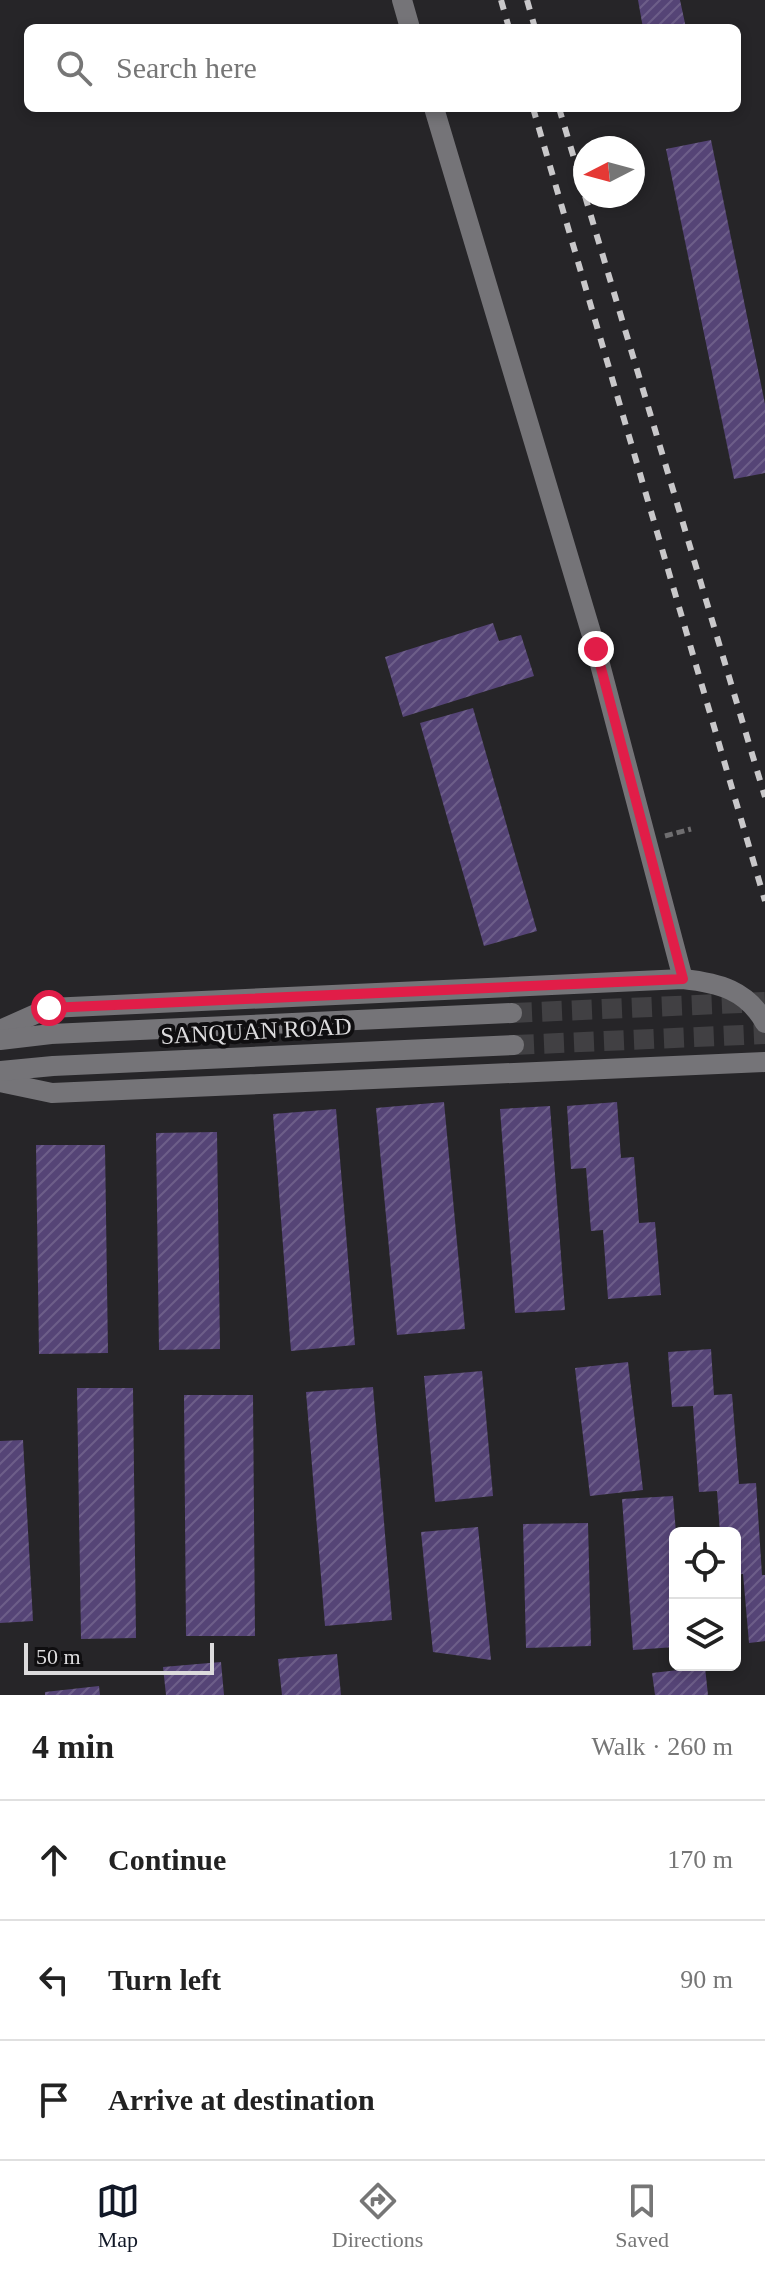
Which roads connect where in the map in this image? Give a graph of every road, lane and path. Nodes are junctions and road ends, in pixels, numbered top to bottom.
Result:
1 (402, 0) edge
2 (409, 24) edge
3 (435, 112) edge
4 (683, 979) junction
5 (512, 1013) tunnel mouth
6 (765, 1023) edge
7 (0, 1030) edge
8 (0, 1040) edge
9 (514, 1045) tunnel mouth
10 (765, 1062) edge
11 (0, 1071) edge
12 (0, 1082) edge

1 - 2 street
3 - 4 street
4 - 6 street
4 - 7 street
5 - 8 street, SANQUAN ROAD
9 - 11 street, SANQUAN ROAD
10 - 12 street

